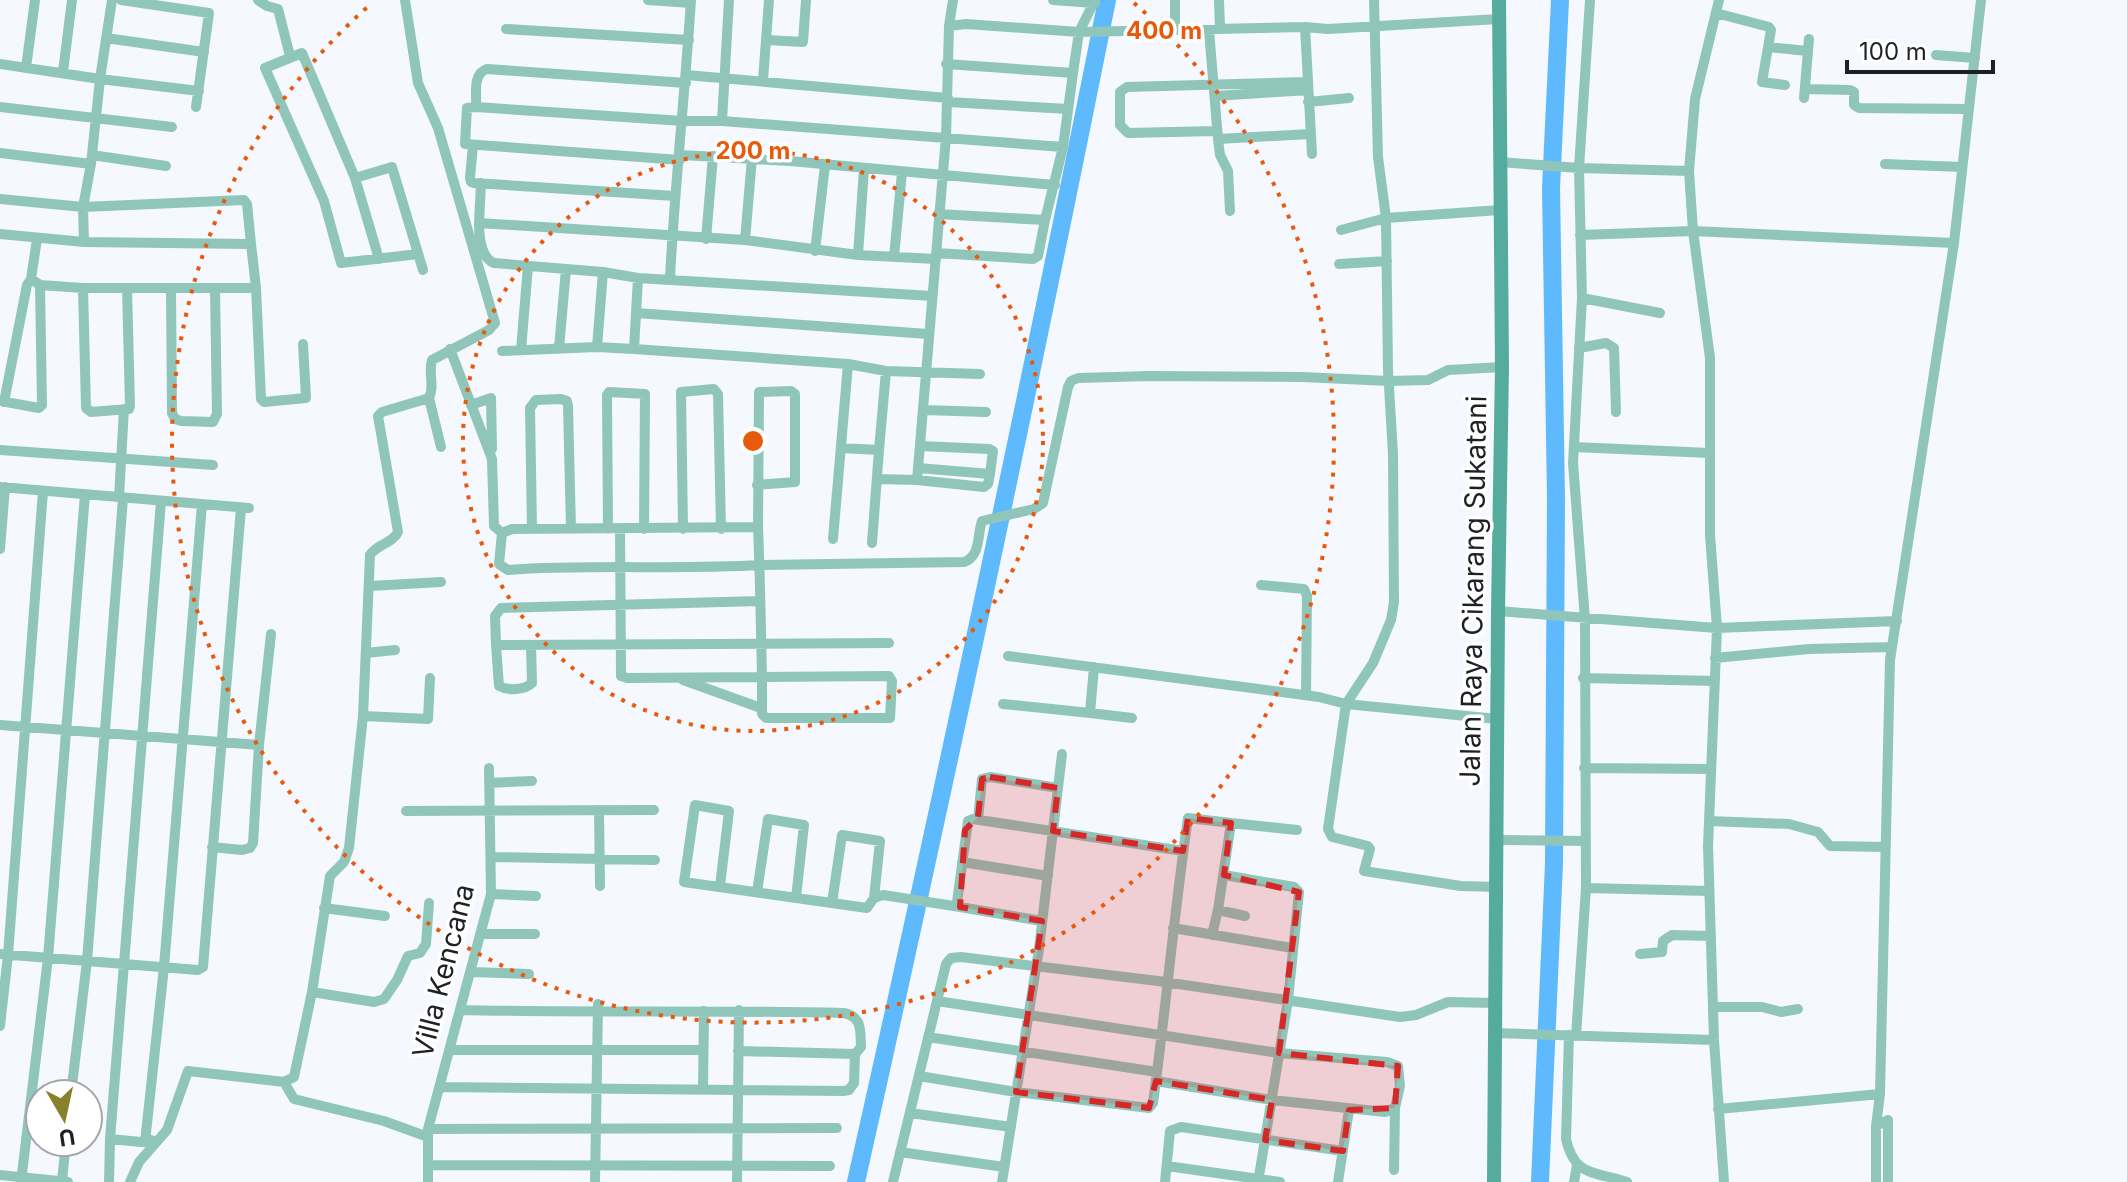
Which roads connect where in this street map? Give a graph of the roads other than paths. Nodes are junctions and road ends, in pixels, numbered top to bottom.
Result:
1 (35, 0) edge
2 (72, 0) edge
3 (112, 0) edge
4 (121, 0) edge
5 (258, 0) edge
6 (405, 0) edge
7 (648, 0) edge
8 (729, 0) edge
9 (769, 0) edge
10 (806, 0) edge
11 (953, 0) edge
12 (1053, 0) edge
13 (1175, 0) edge
14 (1219, 0) edge
15 (1374, 0) edge
16 (1499, 0) edge
17 (1590, 0) edge
18 (1717, 0) edge
19 (1981, 0) edge
20 (691, 1) edge
21 (1095, 2) edge
22 (1716, 13) junction
23 (1499, 19) junction
24 (949, 26) junction
25 (1376, 26) junction
26 (1305, 27) junction
27 (506, 29) dead end
28 (1175, 29) junction
29 (1214, 29) junction
30 (1084, 32) junction
31 (106, 38) junction
32 (1809, 39) dead end
33 (689, 40) junction
34 (767, 40) junction
35 (1768, 47) junction
36 (1807, 51) junction
37 (204, 52) junction
38 (1936, 55) dead end
39 (290, 56) junction
40 (1975, 58) junction
41 (0, 64) edge
42 (946, 64) junction
43 (26, 68) junction
44 (63, 72) junction
45 (1073, 73) junction
46 (724, 77) junction
47 (100, 79) junction
48 (686, 79) junction
49 (763, 80) junction
50 (1785, 85) dead end
51 (199, 91) junction
52 (1215, 91) junction
53 (1308, 91) junction
54 (1349, 98) dead end
55 (948, 100) junction
56 (0, 107) edge
57 (196, 107) dead end
58 (476, 107) junction
59 (1068, 109) junction
60 (1968, 109) junction
61 (96, 117) junction
62 (683, 121) junction
63 (722, 121) junction
64 (172, 127) dead end
65 (1310, 134) junction
66 (1217, 135) junction
67 (946, 137) junction
68 (473, 145) junction
69 (1063, 147) junction
70 (0, 153) edge
71 (1312, 154) dead end
72 (713, 156) junction
73 (680, 158) junction
74 (752, 158) junction
75 (92, 160) junction
76 (1499, 162) junction
77 (1885, 164) dead end
78 (825, 165) junction
79 (166, 166) dead end
80 (1962, 167) junction
81 (1579, 168) junction
82 (864, 169) junction
83 (1689, 171) junction
84 (902, 172) junction
85 (943, 175) junction
86 (355, 178) junction
87 (481, 183) junction
88 (1055, 185) junction
89 (675, 196) junction
90 (0, 199) edge
91 (83, 207) junction
92 (1500, 210) junction
93 (1230, 211) dead end
94 (938, 214) junction
95 (1386, 218) junction
96 (1045, 220) junction
97 (479, 223) junction
98 (1341, 230) dead end
99 (1693, 231) junction
100 (0, 234) edge
101 (1580, 235) junction
102 (672, 236) junction
103 (37, 239) junction
104 (706, 239) junction
105 (745, 240) junction
106 (84, 242) junction
107 (1954, 243) junction
108 (251, 244) junction
109 (815, 251) junction
110 (418, 254) junction
111 (858, 255) junction
112 (936, 256) junction
113 (894, 257) junction
114 (379, 259) junction
115 (1387, 261) junction
116 (1339, 264) dead end
117 (528, 266) junction
118 (566, 269) junction
119 (423, 270) dead end
120 (603, 272) junction
121 (638, 278) junction
122 (673, 279) junction
123 (35, 282) junction
124 (83, 288) junction
125 (127, 288) junction
126 (256, 288) junction
127 (171, 289) junction
128 (215, 289) junction
129 (932, 296) junction
130 (1582, 298) junction
131 (636, 313) junction
132 (1660, 313) dead end
133 (928, 334) junction
134 (303, 344) dead end
135 (597, 347) junction
136 (559, 348) junction
137 (1579, 348) junction
138 (450, 349) junction
139 (634, 349) junction
140 (521, 350) junction
141 (502, 351) dead end
142 (848, 364) junction
143 (1502, 367) junction
144 (886, 371) junction
145 (927, 373) junction
146 (980, 374) dead end
147 (1389, 381) junction
148 (429, 398) junction
149 (2, 401) edge
150 (471, 405) junction
151 (124, 409) junction
152 (924, 410) junction
153 (986, 412) dead end
154 (1616, 412) dead end
155 (920, 446) junction
156 (441, 447) dead end
157 (1574, 447) junction
158 (841, 448) junction
159 (0, 450) edge
160 (879, 450) junction
161 (1710, 453) junction
162 (123, 458) junction
163 (492, 459) junction
164 (213, 465) dead end
165 (918, 474) junction
166 (877, 479) junction
167 (757, 485) junction
168 (2, 487) edge
169 (43, 491) junction
170 (85, 494) junction
171 (121, 498) junction
172 (161, 501) junction
173 (202, 504) junction
174 (758, 527) junction
175 (532, 529) junction
176 (571, 529) junction
177 (614, 529) junction
178 (644, 529) junction
179 (683, 529) junction
180 (721, 529) junction
181 (502, 533) junction
182 (833, 539) dead end
183 (872, 543) dead end
184 (0, 549) edge
185 (760, 565) junction
186 (618, 567) junction
187 (441, 582) dead end
188 (1261, 585) dead end
189 (370, 586) junction
190 (760, 601) junction
191 (619, 605) junction
192 (1498, 611) junction
193 (1585, 620) junction
194 (1897, 621) junction
195 (1717, 628) junction
196 (271, 634) dead end
197 (761, 642) junction
198 (620, 643) junction
199 (889, 643) dead end
200 (496, 645) junction
201 (531, 645) junction
202 (1892, 647) junction
203 (395, 650) dead end
204 (366, 653) junction
205 (1008, 656) dead end
206 (1715, 658) junction
207 (1094, 667) junction
208 (676, 677) junction
209 (762, 677) junction
210 (430, 678) dead end
211 (1583, 678) junction
212 (1715, 681) junction
213 (1306, 695) junction
214 (1003, 704) dead end
215 (1346, 704) junction
216 (761, 708) junction
217 (1090, 713) junction
218 (363, 716) junction
219 (1132, 718) dead end
220 (1497, 719) junction
221 (0, 725) edge
222 (25, 727) junction
223 (65, 730) junction
224 (103, 733) junction
225 (142, 736) junction
226 (182, 739) junction
227 (221, 742) junction
228 (259, 745) junction
229 (1062, 754) dead end
230 (489, 768) dead end
231 (1584, 768) junction
232 (1710, 769) junction
233 (532, 781) dead end
234 (489, 783) junction
235 (1058, 788) junction
236 (599, 810) junction
237 (654, 810) dead end
238 (406, 811) dead end
239 (489, 811) junction
240 (978, 820) junction
241 (1709, 821) junction
242 (1231, 823) junction
243 (1297, 830) dead end
244 (1053, 831) junction
245 (1497, 840) junction
246 (1582, 841) junction
247 (212, 847) junction
248 (1885, 847) junction
249 (1183, 851) junction
250 (491, 857) junction
251 (598, 859) junction
252 (655, 860) dead end
253 (962, 862) junction
254 (1224, 875) junction
255 (1048, 876) junction
256 (600, 886) dead end
257 (720, 886) junction
258 (1497, 887) junction
259 (1586, 888) junction
260 (1709, 891) junction
261 (757, 892) junction
262 (491, 894) junction
263 (536, 896) dead end
264 (796, 898) junction
265 (874, 898) junction
266 (429, 903) dead end
267 (832, 903) junction
268 (960, 907) junction
269 (324, 908) junction
270 (1218, 910) junction
271 (385, 916) dead end
272 (1245, 916) dead end
273 (1042, 921) junction
274 (1173, 928) junction
275 (480, 934) junction
276 (535, 934) dead end
277 (1212, 935) junction
278 (1711, 936) junction
279 (1292, 948) junction
280 (4, 954) edge
281 (1640, 954) dead end
282 (48, 958) junction
283 (87, 961) junction
284 (125, 964) junction
285 (1036, 966) junction
286 (164, 967) junction
287 (471, 972) junction
288 (529, 974) dead end
289 (1169, 983) junction
290 (312, 992) junction
291 (1288, 1000) junction
292 (937, 1001) junction
293 (1494, 1003) junction
294 (1713, 1007) junction
295 (598, 1009) junction
296 (1798, 1009) dead end
297 (460, 1010) junction
298 (739, 1010) junction
299 (704, 1011) junction
300 (1029, 1013) junction
301 (0, 1026) edge
302 (1494, 1033) junction
303 (1570, 1035) junction
304 (1162, 1036) junction
305 (928, 1037) junction
306 (1714, 1040) junction
307 (450, 1050) junction
308 (702, 1050) junction
309 (597, 1051) junction
310 (738, 1051) junction
311 (1023, 1051) junction
312 (1279, 1053) junction
313 (855, 1054) junction
314 (919, 1076) junction
315 (1156, 1076) junction
316 (73, 1078) edge
317 (284, 1082) junction
318 (440, 1087) junction
319 (597, 1088) junction
320 (703, 1090) junction
321 (738, 1090) junction
322 (1016, 1092) junction
323 (1880, 1094) junction
324 (1272, 1100) junction
325 (1395, 1108) junction
326 (1718, 1109) junction
327 (1349, 1110) junction
328 (910, 1113) junction
329 (1876, 1126) junction
330 (596, 1127) junction
331 (1011, 1127) junction
332 (737, 1128) junction
333 (837, 1128) dead end
334 (428, 1133) junction
335 (160, 1138) junction
336 (110, 1139) junction
337 (1265, 1140) junction
338 (145, 1142) junction
339 (1343, 1151) junction
340 (900, 1152) junction
341 (66, 1158) edge
342 (428, 1165) junction
343 (1577, 1165) junction
344 (737, 1166) junction
345 (830, 1166) dead end
346 (1167, 1166) junction
347 (595, 1167) junction
348 (1004, 1167) junction
349 (1394, 1170) dead end
350 (0, 1175) edge
351 (21, 1179) edge
352 (1258, 1180) edge
353 (65, 1181) edge
354 (109, 1182) edge
355 (130, 1182) edge
356 (428, 1182) edge
357 (595, 1182) edge
358 (737, 1182) edge
359 (893, 1182) edge
360 (1002, 1182) edge
361 (1165, 1182) edge
362 (1280, 1182) edge
363 (1338, 1182) edge
364 (1494, 1182) edge
365 (1574, 1182) edge
366 (1627, 1182) edge
367 (1724, 1182) edge
368 (1876, 1182) edge
369 (1888, 1182) edge

1 - 43 street
2 - 44 street
3 - 31 street
4 - 37 street
5 - 39 street
6 - 138 street
7 - 20 street
8 - 46 street
9 - 34 street
10 - 34 street
11 - 24 street
12 - 21 street
13 - 28 street
14 - 29 street
15 - 25 street
16 - 23 main road, Jalan Raya Cikarang Sukatani
17 - 81 street
18 - 22 street
19 - 40 street
20 - 33 street
21 - 30 street
22 - 35 street
22 - 83 street
23 - 25 street
23 - 76 main road, Jalan Raya Cikarang Sukatani
24 - 30 street
24 - 42 street
25 - 26 street
25 - 95 street
26 - 29 street
26 - 53 street
27 - 33 street
28 - 29 street
28 - 30 street
29 - 52 street
30 - 45 street
31 - 37 street
31 - 47 street
32 - 36 street
33 - 48 street
34 - 49 street
35 - 36 street
35 - 50 street
36 - 60 street
37 - 51 street
38 - 40 street
39 - 86 street
39 - 114 street
40 - 60 street
41 - 43 street
42 - 45 street
42 - 55 street
43 - 44 street
44 - 47 street
45 - 59 street
46 - 48 street
46 - 49 street
46 - 63 street
47 - 51 street
47 - 61 street
48 - 58 street
48 - 62 street
49 - 55 street
51 - 57 street
52 - 53 street
52 - 66 street
52 - 66 street
53 - 54 street
53 - 65 street
55 - 59 street
55 - 67 street
56 - 61 street
58 - 62 street
58 - 68 street
59 - 69 street
60 - 80 street
61 - 64 street
61 - 75 street
62 - 63 street
62 - 73 street
63 - 67 street
65 - 66 street
65 - 71 street
66 - 93 street
67 - 69 street
67 - 85 street
68 - 73 street
68 - 87 street
69 - 88 street
70 - 75 street
72 - 73 street
72 - 74 street
72 - 104 street
73 - 89 street
74 - 78 street
74 - 105 street
75 - 79 street
75 - 91 street
76 - 81 street
76 - 92 main road, Jalan Raya Cikarang Sukatani
77 - 80 street
78 - 82 street
78 - 109 street
80 - 107 street
81 - 83 street
81 - 101 street
82 - 84 street
82 - 111 street
83 - 99 street
84 - 85 street
84 - 113 street
85 - 88 street
85 - 94 street
86 - 110 street
86 - 114 street
87 - 89 street
87 - 97 street
88 - 96 street
89 - 102 street
90 - 91 street
91 - 106 street
91 - 108 street
92 - 95 street
92 - 143 main road, Jalan Raya Cikarang Sukatani
94 - 96 street
94 - 112 street
95 - 98 street
95 - 115 street
96 - 112 street
97 - 102 street
97 - 117 street
99 - 101 street
99 - 107 street
99 - 161 street
100 - 103 street
101 - 130 street
102 - 104 street
102 - 122 street
103 - 106 street
103 - 123 street
104 - 105 street
105 - 109 street
106 - 108 street
107 - 194 street
108 - 126 street
109 - 111 street
110 - 114 street
110 - 119 street
111 - 113 street
112 - 113 street
112 - 129 street
115 - 116 street
115 - 147 street
117 - 118 street
117 - 140 street
118 - 120 street
118 - 136 street
120 - 121 street
120 - 135 street
121 - 122 street
121 - 131 street
122 - 129 street
123 - 124 street
123 - 149 street
123 - 149 street
124 - 125 street
124 - 151 street
125 - 127 street
125 - 151 street
126 - 128 street
126 - 134 street
127 - 128 street
127 - 128 street
129 - 133 street
130 - 132 street
130 - 137 street
131 - 133 street
131 - 139 street
133 - 145 street
135 - 136 street
135 - 139 street
136 - 140 street
137 - 154 street
137 - 157 street
138 - 148 street
138 - 150 street
139 - 142 street
140 - 141 street
142 - 144 street
142 - 158 street
143 - 147 street
143 - 192 main road, Jalan Raya Cikarang Sukatani
144 - 145 street
144 - 160 street
145 - 146 street
145 - 152 street
147 - 185 street
147 - 215 street
148 - 156 street
148 - 189 street
150 - 163 street
150 - 163 street
151 - 162 street
152 - 153 street
152 - 155 street
155 - 165 street
155 - 165 street
157 - 161 street
157 - 193 street
158 - 160 street
158 - 182 street
159 - 162 street
160 - 166 street
161 - 195 street
162 - 164 street
162 - 171 street
163 - 181 street
165 - 166 street
166 - 183 street
167 - 167 street
167 - 174 street
168 - 169 street
168 - 184 street
169 - 170 street
169 - 222 street
170 - 171 street
170 - 223 street
171 - 172 street
171 - 224 street
172 - 173 street
172 - 225 street
173 - 226 street
173 - 227 street
174 - 180 street
174 - 185 street
175 - 176 street
175 - 176 street
175 - 181 street
176 - 177 street
177 - 178 street
177 - 178 street
177 - 186 street
178 - 179 street
179 - 180 street
179 - 180 street
181 - 186 street
185 - 186 street
185 - 190 street
186 - 191 street
187 - 189 street
188 - 213 street
189 - 204 street
190 - 191 street
190 - 197 street
191 - 198 street
191 - 200 street
192 - 193 street
192 - 220 main road, Jalan Raya Cikarang Sukatani
193 - 195 street
193 - 211 street
194 - 195 street
194 - 202 street
195 - 206 street
196 - 228 street
197 - 198 street
197 - 199 street
197 - 209 street
198 - 201 street
198 - 208 street
200 - 201 street
200 - 201 street
202 - 206 street
202 - 248 street
203 - 204 street
204 - 218 street
205 - 207 street
206 - 212 street
207 - 213 street
207 - 217 street
208 - 209 street
208 - 216 street
209 - 216 street
209 - 216 street
210 - 218 street
211 - 212 street
211 - 231 street
212 - 232 street
213 - 215 street
214 - 217 street
215 - 220 street
215 - 258 street
217 - 219 street
218 - 269 street
220 - 245 main road, Jalan Raya Cikarang Sukatani
221 - 222 street
222 - 223 street
222 - 280 street
223 - 224 street
223 - 282 street
224 - 225 street
224 - 283 street
225 - 226 street
225 - 284 street
226 - 227 street
226 - 286 street
227 - 228 street
227 - 247 street
228 - 247 street
229 - 235 street
230 - 234 street, Villa Kencana
231 - 232 street
231 - 246 street
232 - 241 street
233 - 234 street
234 - 239 street, Villa Kencana
235 - 240 street
235 - 244 street
236 - 237 street
236 - 239 street
236 - 251 street
238 - 239 street
239 - 250 street, Villa Kencana
240 - 244 street
240 - 253 street
241 - 248 street
241 - 260 street
242 - 243 street
242 - 249 street
242 - 254 street
244 - 249 street
244 - 255 street
245 - 246 street
245 - 258 main road, Jalan Raya Cikarang Sukatani
246 - 259 street
247 - 286 street
248 - 323 street
249 - 274 street
250 - 251 street
250 - 262 street, Villa Kencana
251 - 252 street
251 - 256 street
253 - 255 street
253 - 268 street
254 - 270 street
254 - 279 street
255 - 273 street
257 - 257 street
257 - 261 street
258 - 293 main road, Jalan Raya Cikarang Sukatani
259 - 260 street
259 - 303 street
260 - 278 street
261 - 264 street
261 - 264 street
262 - 263 street
262 - 275 street, Villa Kencana
264 - 267 street
265 - 267 street
265 - 267 street
265 - 268 street
266 - 290 street
268 - 273 street
269 - 271 street
269 - 290 street
270 - 272 street
270 - 277 street
273 - 285 street
274 - 277 street
274 - 289 street
275 - 276 street
275 - 287 street, Villa Kencana
277 - 279 street
278 - 281 street
278 - 294 street
279 - 291 street
280 - 282 street
280 - 301 street
282 - 283 street
282 - 351 street
283 - 284 street
283 - 316 street
284 - 286 street
284 - 336 street
285 - 289 street
285 - 292 street
285 - 300 street
286 - 338 street
287 - 288 street
287 - 297 street, Villa Kencana
289 - 291 street
289 - 304 street
290 - 317 street
291 - 293 street
291 - 312 street
292 - 300 street
292 - 305 street
293 - 302 main road, Jalan Raya Cikarang Sukatani
294 - 296 street
294 - 306 street
295 - 297 street
295 - 299 street
295 - 309 street
297 - 307 street, Villa Kencana
298 - 299 street
298 - 310 street
298 - 313 street
299 - 308 street
300 - 304 street
300 - 311 street
302 - 303 street
302 - 364 main road, Jalan Raya Cikarang Sukatani
303 - 306 street
303 - 343 street
304 - 312 street
304 - 315 street
305 - 311 street
305 - 314 street
306 - 326 street
307 - 309 street
307 - 318 street, Villa Kencana
308 - 309 street
308 - 320 street
309 - 319 street
310 - 313 street
310 - 321 street
311 - 315 street
311 - 322 street
312 - 324 street
312 - 325 street
313 - 321 street
314 - 322 street
314 - 328 street
315 - 322 street
315 - 324 street
317 - 334 street
317 - 335 street
318 - 319 street
318 - 334 street, Villa Kencana
319 - 320 street
319 - 330 street
320 - 321 street
321 - 332 street
322 - 331 street
323 - 326 street
323 - 329 street
324 - 327 street
324 - 337 street
325 - 327 street
325 - 349 street
326 - 367 street
327 - 339 street
328 - 331 street
328 - 340 street
329 - 368 street
329 - 369 street
330 - 332 street
330 - 334 street
330 - 347 street
331 - 348 street
332 - 333 street
332 - 344 street
334 - 342 street, Villa Kencana
335 - 338 street
335 - 355 street
336 - 338 street
336 - 354 street
337 - 339 street
337 - 346 street
337 - 352 street
339 - 363 street
340 - 348 street
340 - 359 street
341 - 353 street
342 - 347 street
342 - 356 street, Villa Kencana
343 - 365 street
343 - 366 street
344 - 345 street
344 - 347 street
344 - 358 street
346 - 352 street
346 - 361 street
347 - 357 street
348 - 360 street
350 - 351 street
351 - 353 street
352 - 362 street

